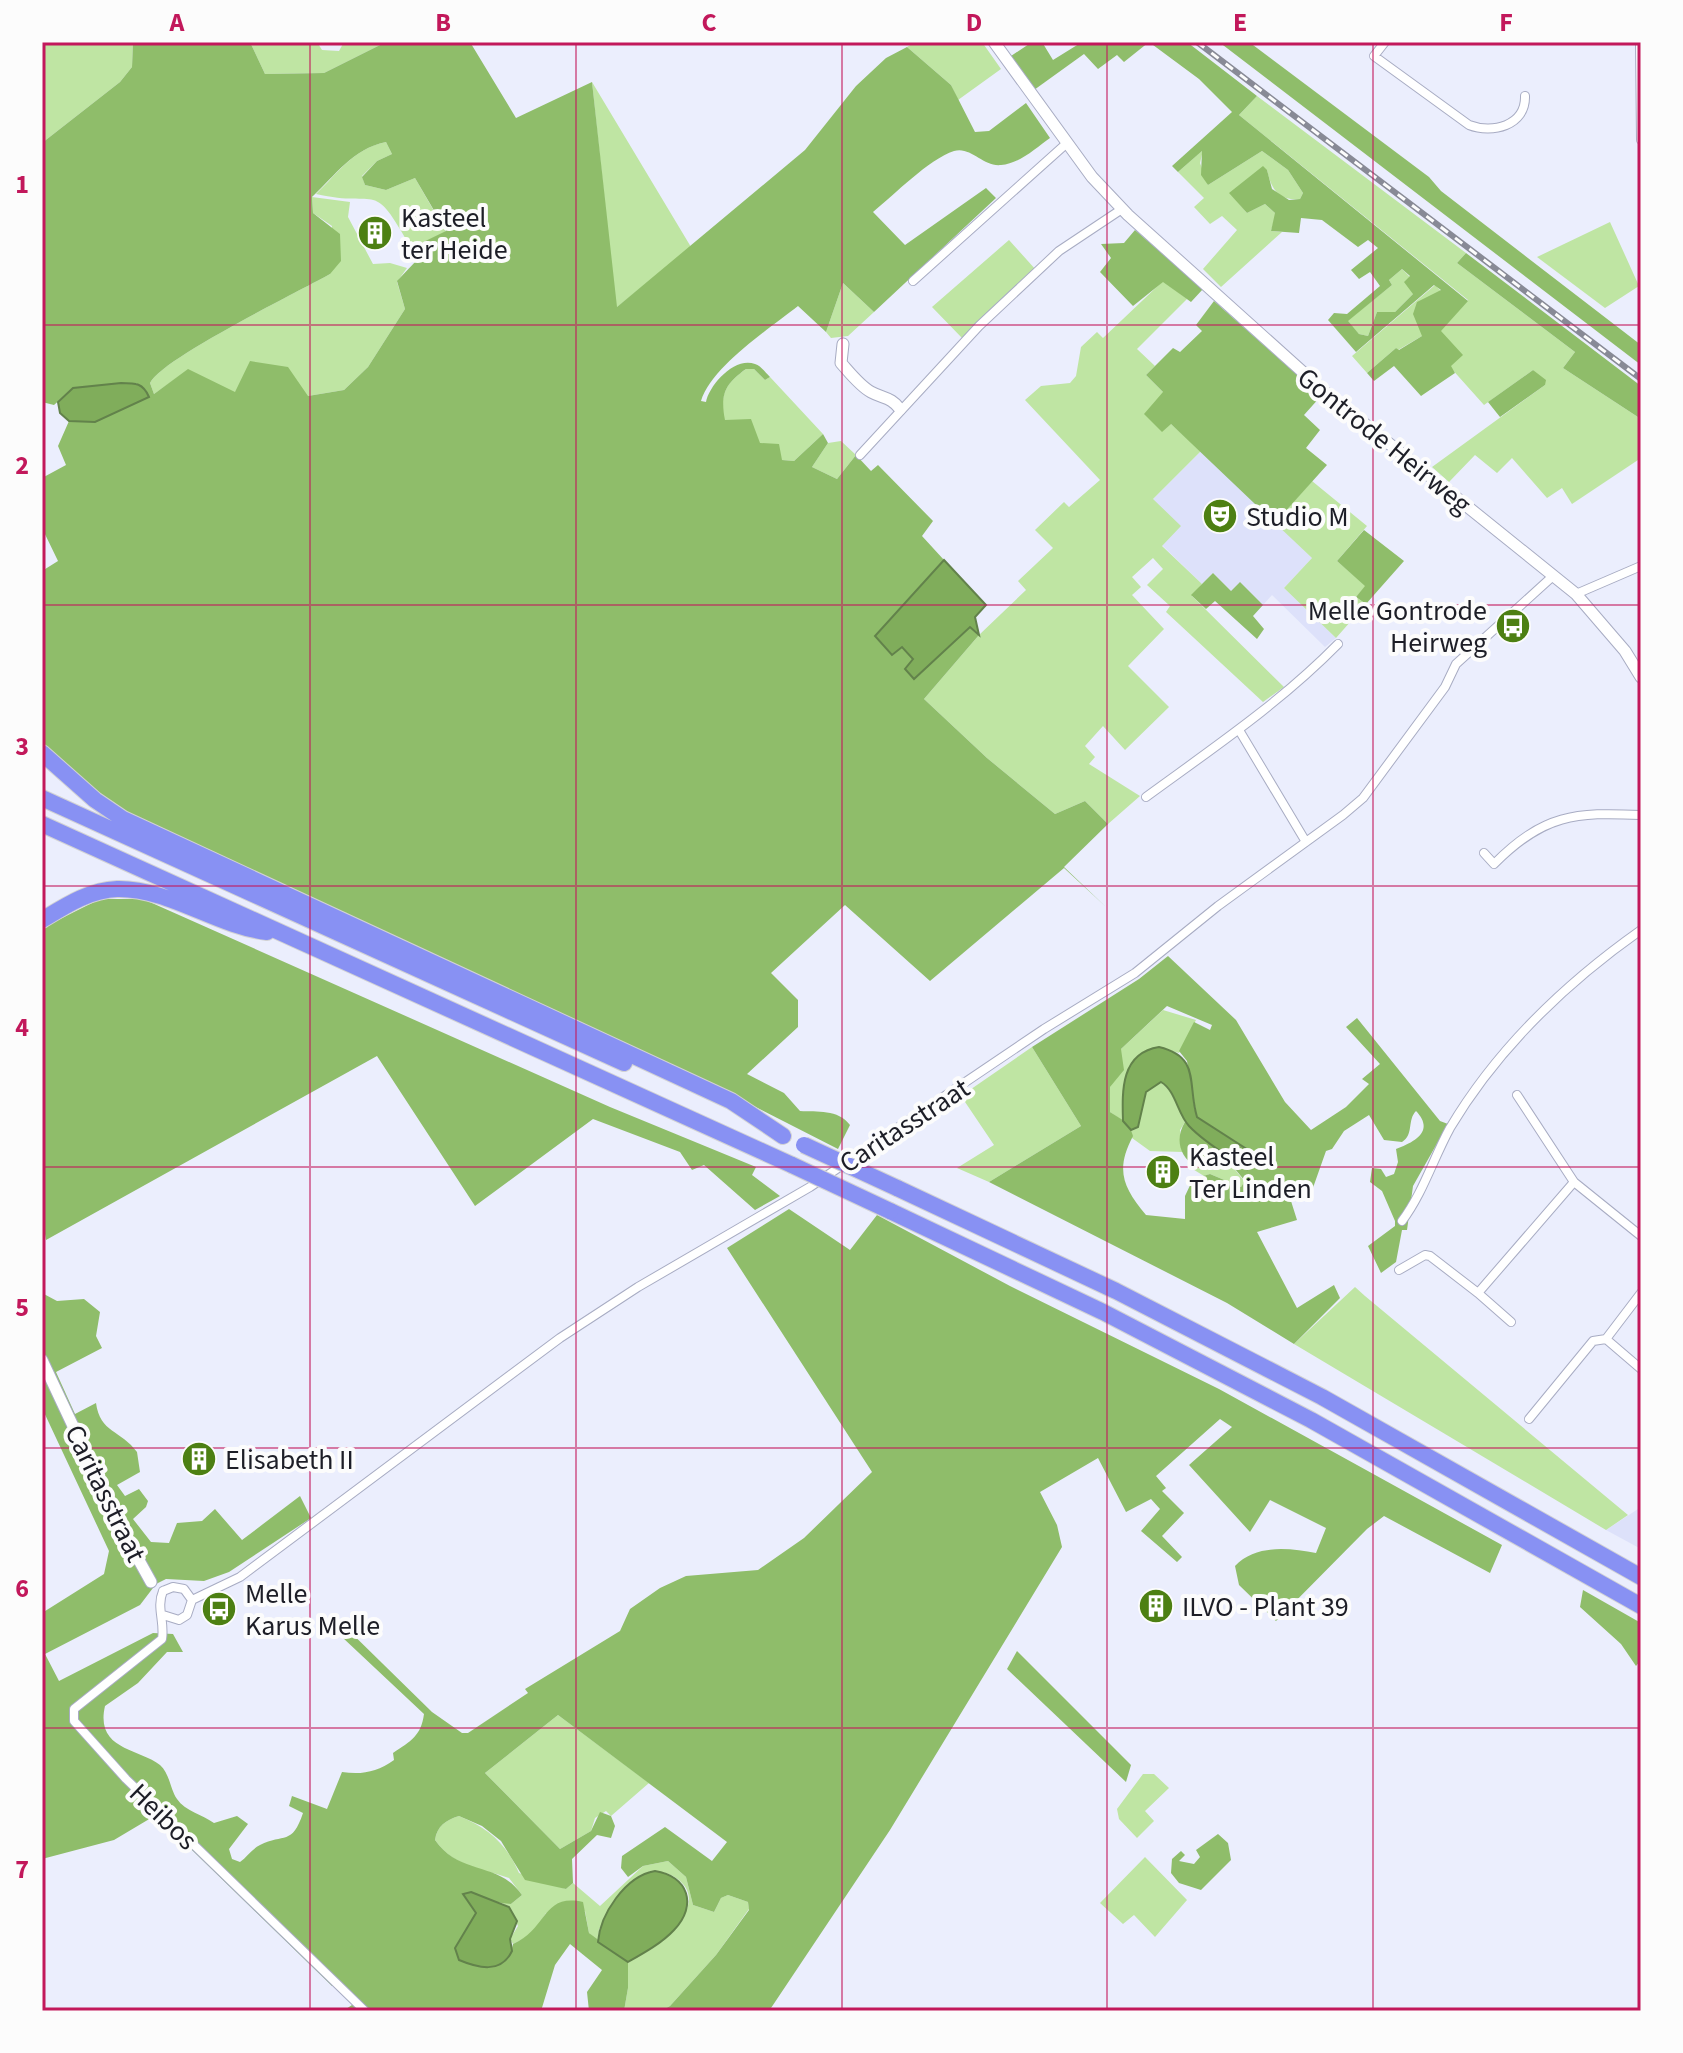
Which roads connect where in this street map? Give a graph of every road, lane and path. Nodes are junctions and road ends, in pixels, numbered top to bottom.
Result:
1 (994, 42) edge
2 (1640, 42) edge
3 (1382, 45) edge
4 (1525, 96) dead end
5 (1641, 140) edge
6 (1067, 143) junction
7 (1122, 209) junction
8 (913, 281) dead end
9 (843, 344) dead end
10 (900, 409) junction
11 (860, 455) dead end
12 (1641, 566) edge
13 (1553, 576) junction
14 (1576, 594) junction
15 (1338, 644) dead end
16 (1641, 677) edge
17 (1239, 730) junction
18 (42, 753) edge
19 (1146, 797) dead end
20 (42, 798) edge
21 (1641, 815) edge
22 (42, 824) edge
23 (1306, 842) junction
24 (1484, 853) dead end
25 (42, 920) edge
26 (1641, 930) edge
27 (286, 934) junction
28 (1517, 1095) dead end
29 (783, 1136) junction
30 (1574, 1182) junction
31 (1402, 1221) dead end
32 (1641, 1236) edge
33 (1399, 1270) dead end
34 (1478, 1293) junction
35 (1641, 1293) edge
36 (1511, 1322) dead end
37 (1606, 1339) junction
38 (42, 1360) edge
39 (1641, 1369) edge
40 (1529, 1419) dead end
41 (1641, 1577) edge
42 (151, 1582) joint
43 (163, 1591) junction
44 (192, 1600) junction
45 (1641, 1606) edge
46 (163, 1615) junction
47 (365, 2011) edge

1 - 6 street, Gontrode Heirweg
2 - 5 street
3 - 4 street
6 - 7 street, Gontrode Heirweg
6 - 8 street
7 - 10 street
7 - 13 street, Gontrode Heirweg
9 - 10 street
10 - 11 street
12 - 14 street
13 - 14 street, Gontrode Heirweg
13 - 23 street, Caritasstraat
14 - 16 street, Gontrode Heirweg
15 - 17 street
17 - 19 street
17 - 23 street
18 - 29 highway
20 - 29 highway
21 - 24 street
22 - 27 highway
23 - 44 street, Caritasstraat
25 - 27 highway
26 - 31 street
27 - 45 highway, bridge
28 - 30 street
29 - 41 highway, bridge
30 - 32 street
30 - 34 street
33 - 34 street
34 - 36 street
35 - 37 street
37 - 39 street
37 - 40 street
38 - 42 street, Caritasstraat
42 - 43 street
43 - 44 street
43 - 46 street
44 - 46 street
46 - 47 street, Heibos

